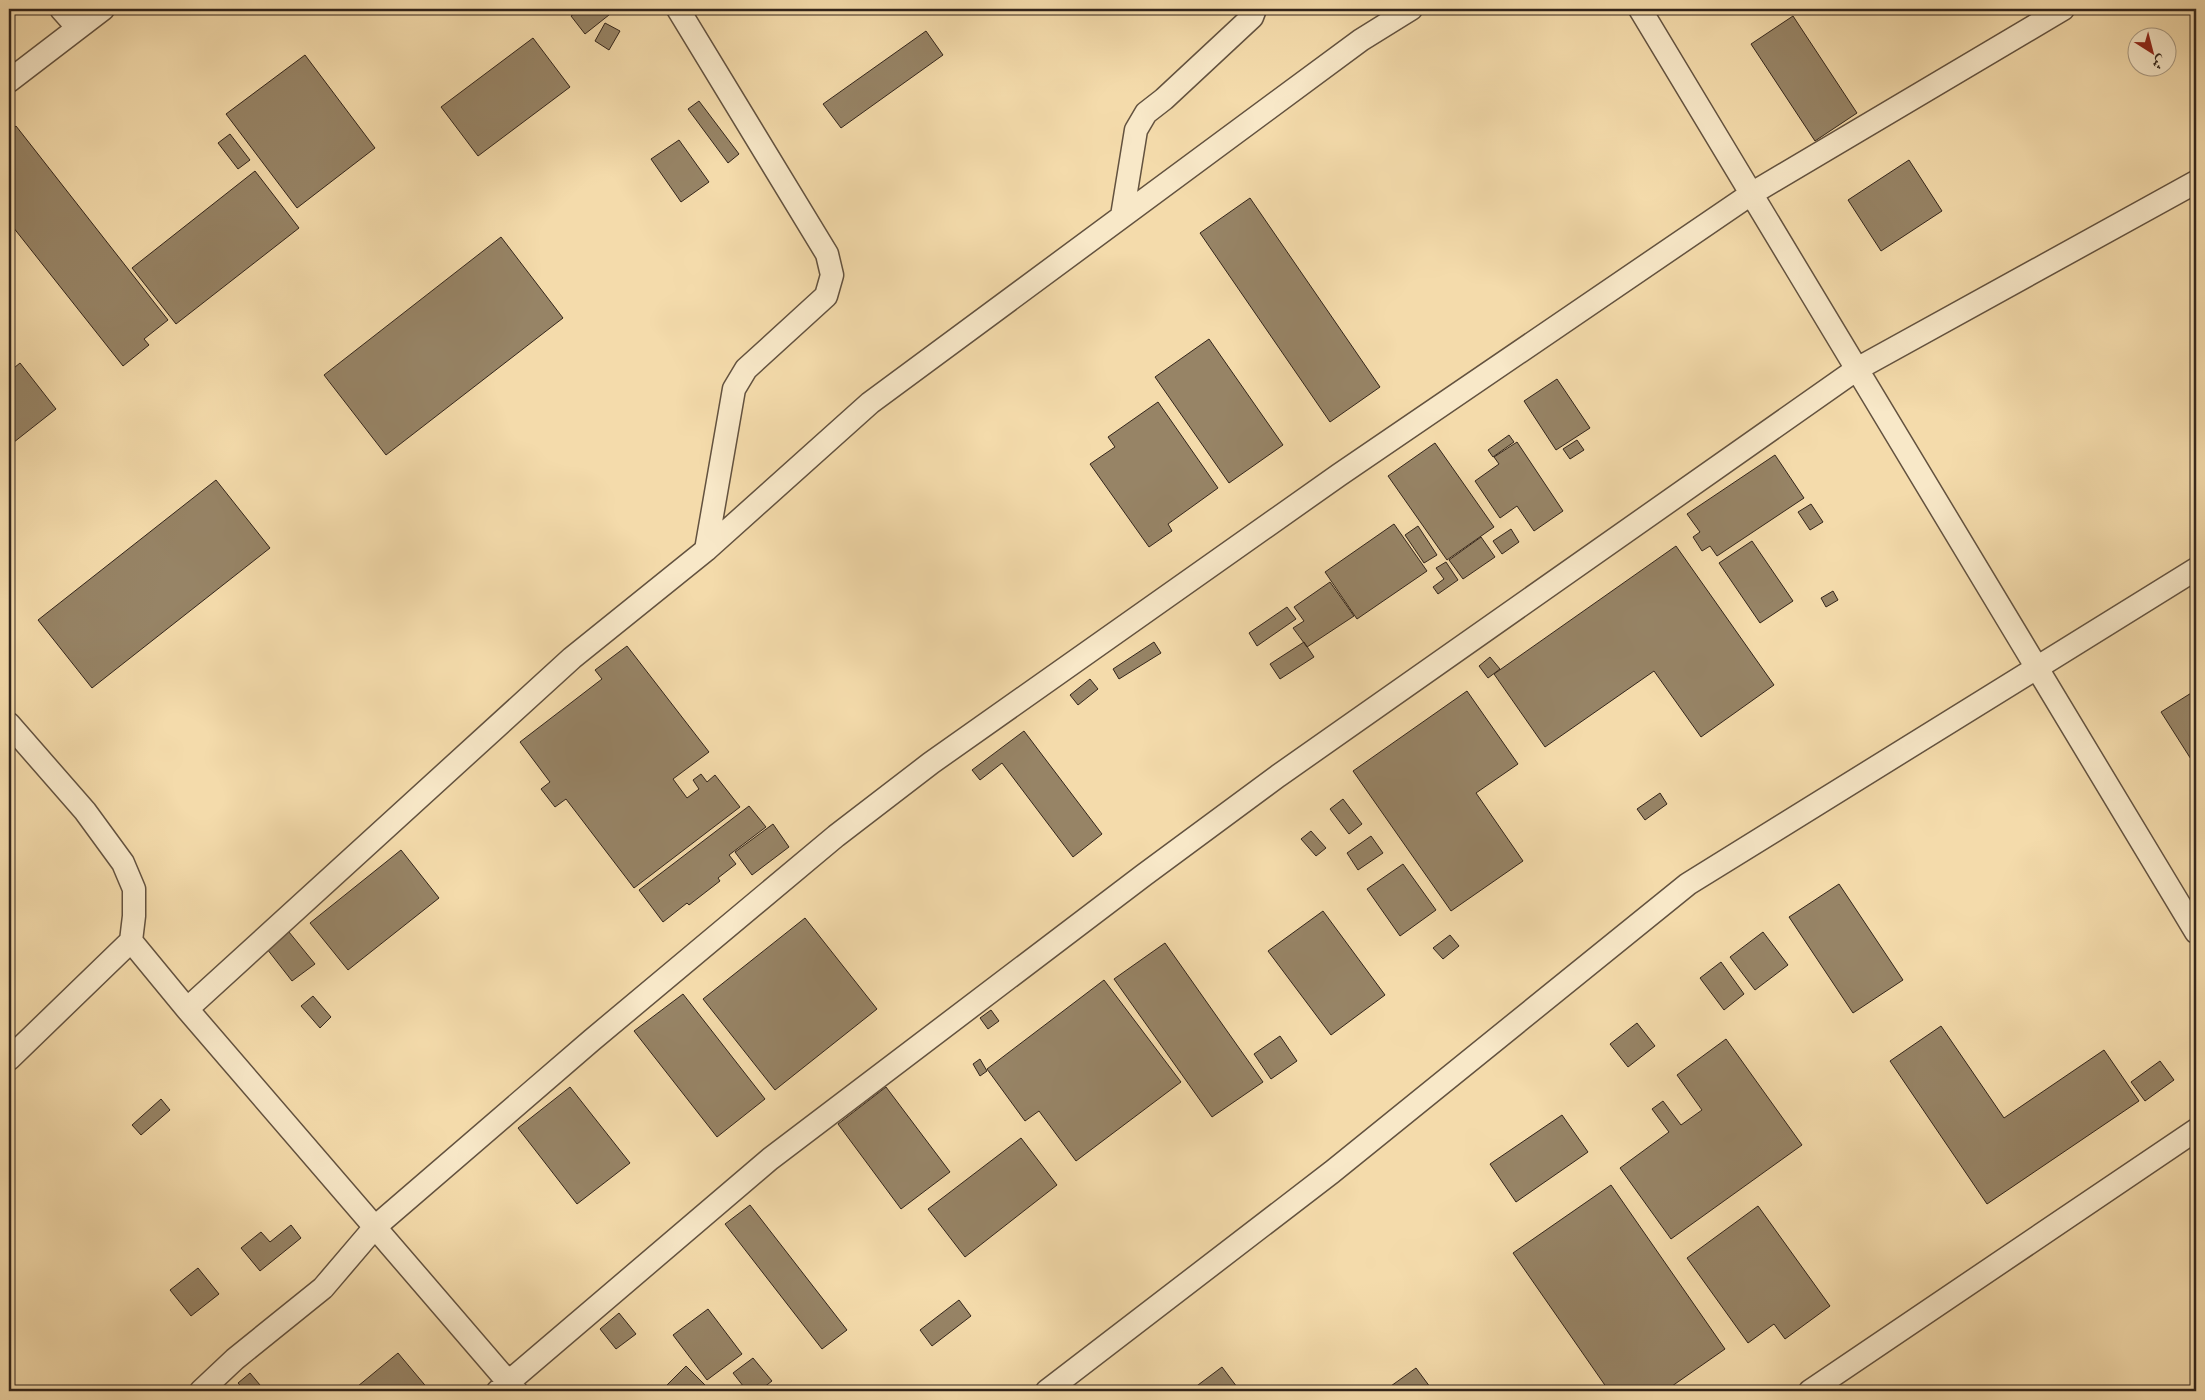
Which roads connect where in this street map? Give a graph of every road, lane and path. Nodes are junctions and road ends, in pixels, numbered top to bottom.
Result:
1 (61, 9) edge
2 (103, 9) edge
3 (678, 9) edge
4 (1255, 9) edge
5 (1411, 9) edge
6 (1640, 9) edge
7 (2063, 9) edge
8 (78, 28) junction
9 (9, 81) edge
10 (2196, 182) edge
11 (1751, 194) junction
12 (1122, 216) junction
13 (1857, 369) junction
14 (706, 550) junction
15 (2196, 569) edge
16 (2036, 667) junction
17 (9, 724) edge
18 (2196, 932) edge
19 (131, 941) junction
20 (187, 1009) junction
21 (9, 1059) edge
22 (2196, 1130) edge
23 (375, 1227) junction
24 (508, 1388) edge
25 (1823, 1388) edge
26 (201, 1391) edge
27 (1047, 1391) edge

1 - 8 street
2 - 8 street
3 - 14 street
4 - 12 street
5 - 12 street
6 - 11 street
7 - 11 street
8 - 9 street
10 - 13 street
11 - 13 street
11 - 23 street
12 - 14 street
13 - 16 street
13 - 24 street
14 - 20 street
15 - 16 street
16 - 18 street
16 - 27 street
17 - 19 street
19 - 20 street
19 - 21 street
20 - 23 street
22 - 25 street
23 - 24 street
23 - 26 street

